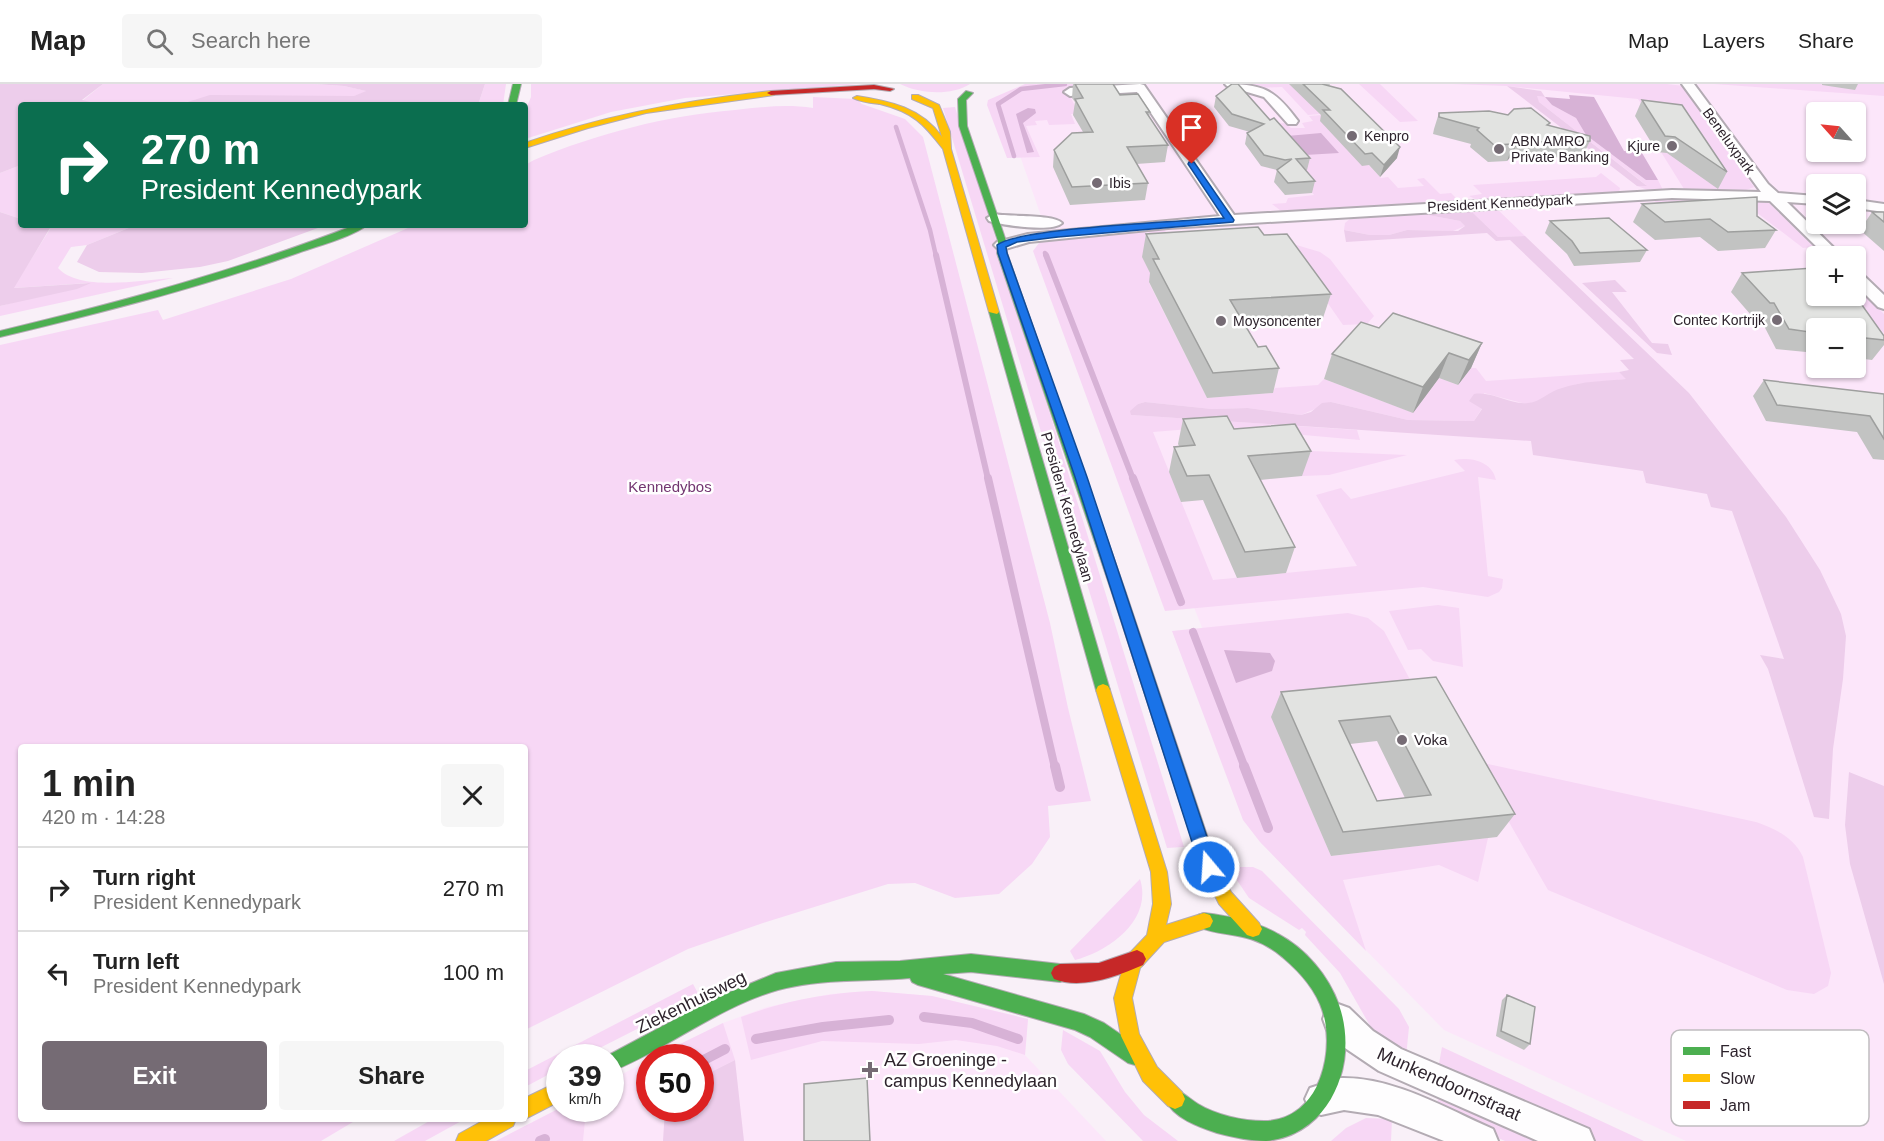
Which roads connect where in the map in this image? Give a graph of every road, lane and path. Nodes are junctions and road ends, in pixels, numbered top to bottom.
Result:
1 (517, 84) edge
2 (1231, 84) edge
3 (1688, 84) edge
4 (887, 86) edge
5 (983, 87) dead end
6 (1070, 92) dead end
7 (969, 93) junction
8 (762, 94) junction
9 (915, 97) junction
10 (513, 102) edge
11 (1292, 121) dead end
12 (528, 145) edge
13 (947, 149) junction
14 (1771, 196) junction
15 (1806, 199) edge
16 (1866, 205) edge
17 (1884, 208) edge
18 (994, 218) junction
19 (1230, 220) junction
20 (1168, 224) junction
21 (356, 228) edge
22 (1002, 245) junction
23 (1824, 246) edge
24 (1866, 287) edge
25 (1884, 304) edge
26 (0, 332) edge
27 (1252, 929) junction
28 (1155, 939) junction
29 (1137, 959) junction
30 (897, 970) junction
31 (1331, 1011) junction
32 (624, 1055) edge
33 (1135, 1056) junction
34 (546, 1098) edge
35 (1314, 1106) junction
36 (528, 1107) edge
37 (501, 1122) edge
38 (1202, 1122) junction
39 (1302, 1137) dead end
40 (1219, 1138) dead end
41 (466, 1141) edge
42 (1481, 1141) edge
43 (1577, 1141) edge

1 - 10 main road
2 - 11 street
3 - 14 street, Beneluxpark
4 - 8 main road
4 - 9 main road
5 - 7 main road
6 - 19 street
7 - 9 main road
7 - 18 main road, President Kennedylaan
8 - 12 main road
8 - 13 main road
9 - 13 main road, President Kennedylaan
13 - 28 main road, President Kennedylaan
14 - 15 street, President Kennedypark
14 - 19 street, President Kennedypark
14 - 23 street
16 - 17 street
18 - 20 street, President Kennedypark
18 - 22 main road, President Kennedylaan
19 - 20 street, President Kennedypark
20 - 22 street, President Kennedypark
21 - 26 main road
22 - 27 main road, President Kennedylaan
24 - 25 street
27 - 28 main road, President Kennedylaan
27 - 31 main road, President Kennedylaan
28 - 29 main road, President Kennedylaan
29 - 30 main road, Ziekenhuisweg
29 - 33 main road, President Kennedylaan
30 - 32 main road, Ziekenhuisweg
30 - 33 main road, Ziekenhuisweg
31 - 35 main road, President Kennedylaan
31 - 43 street, Munkendoornstraat
33 - 38 main road, President Kennedylaan
34 - 36 main road
35 - 38 main road, President Kennedylaan
35 - 39 main road, President Kennedylaan
35 - 42 street
37 - 41 main road
38 - 40 main road, President Kennedylaan

